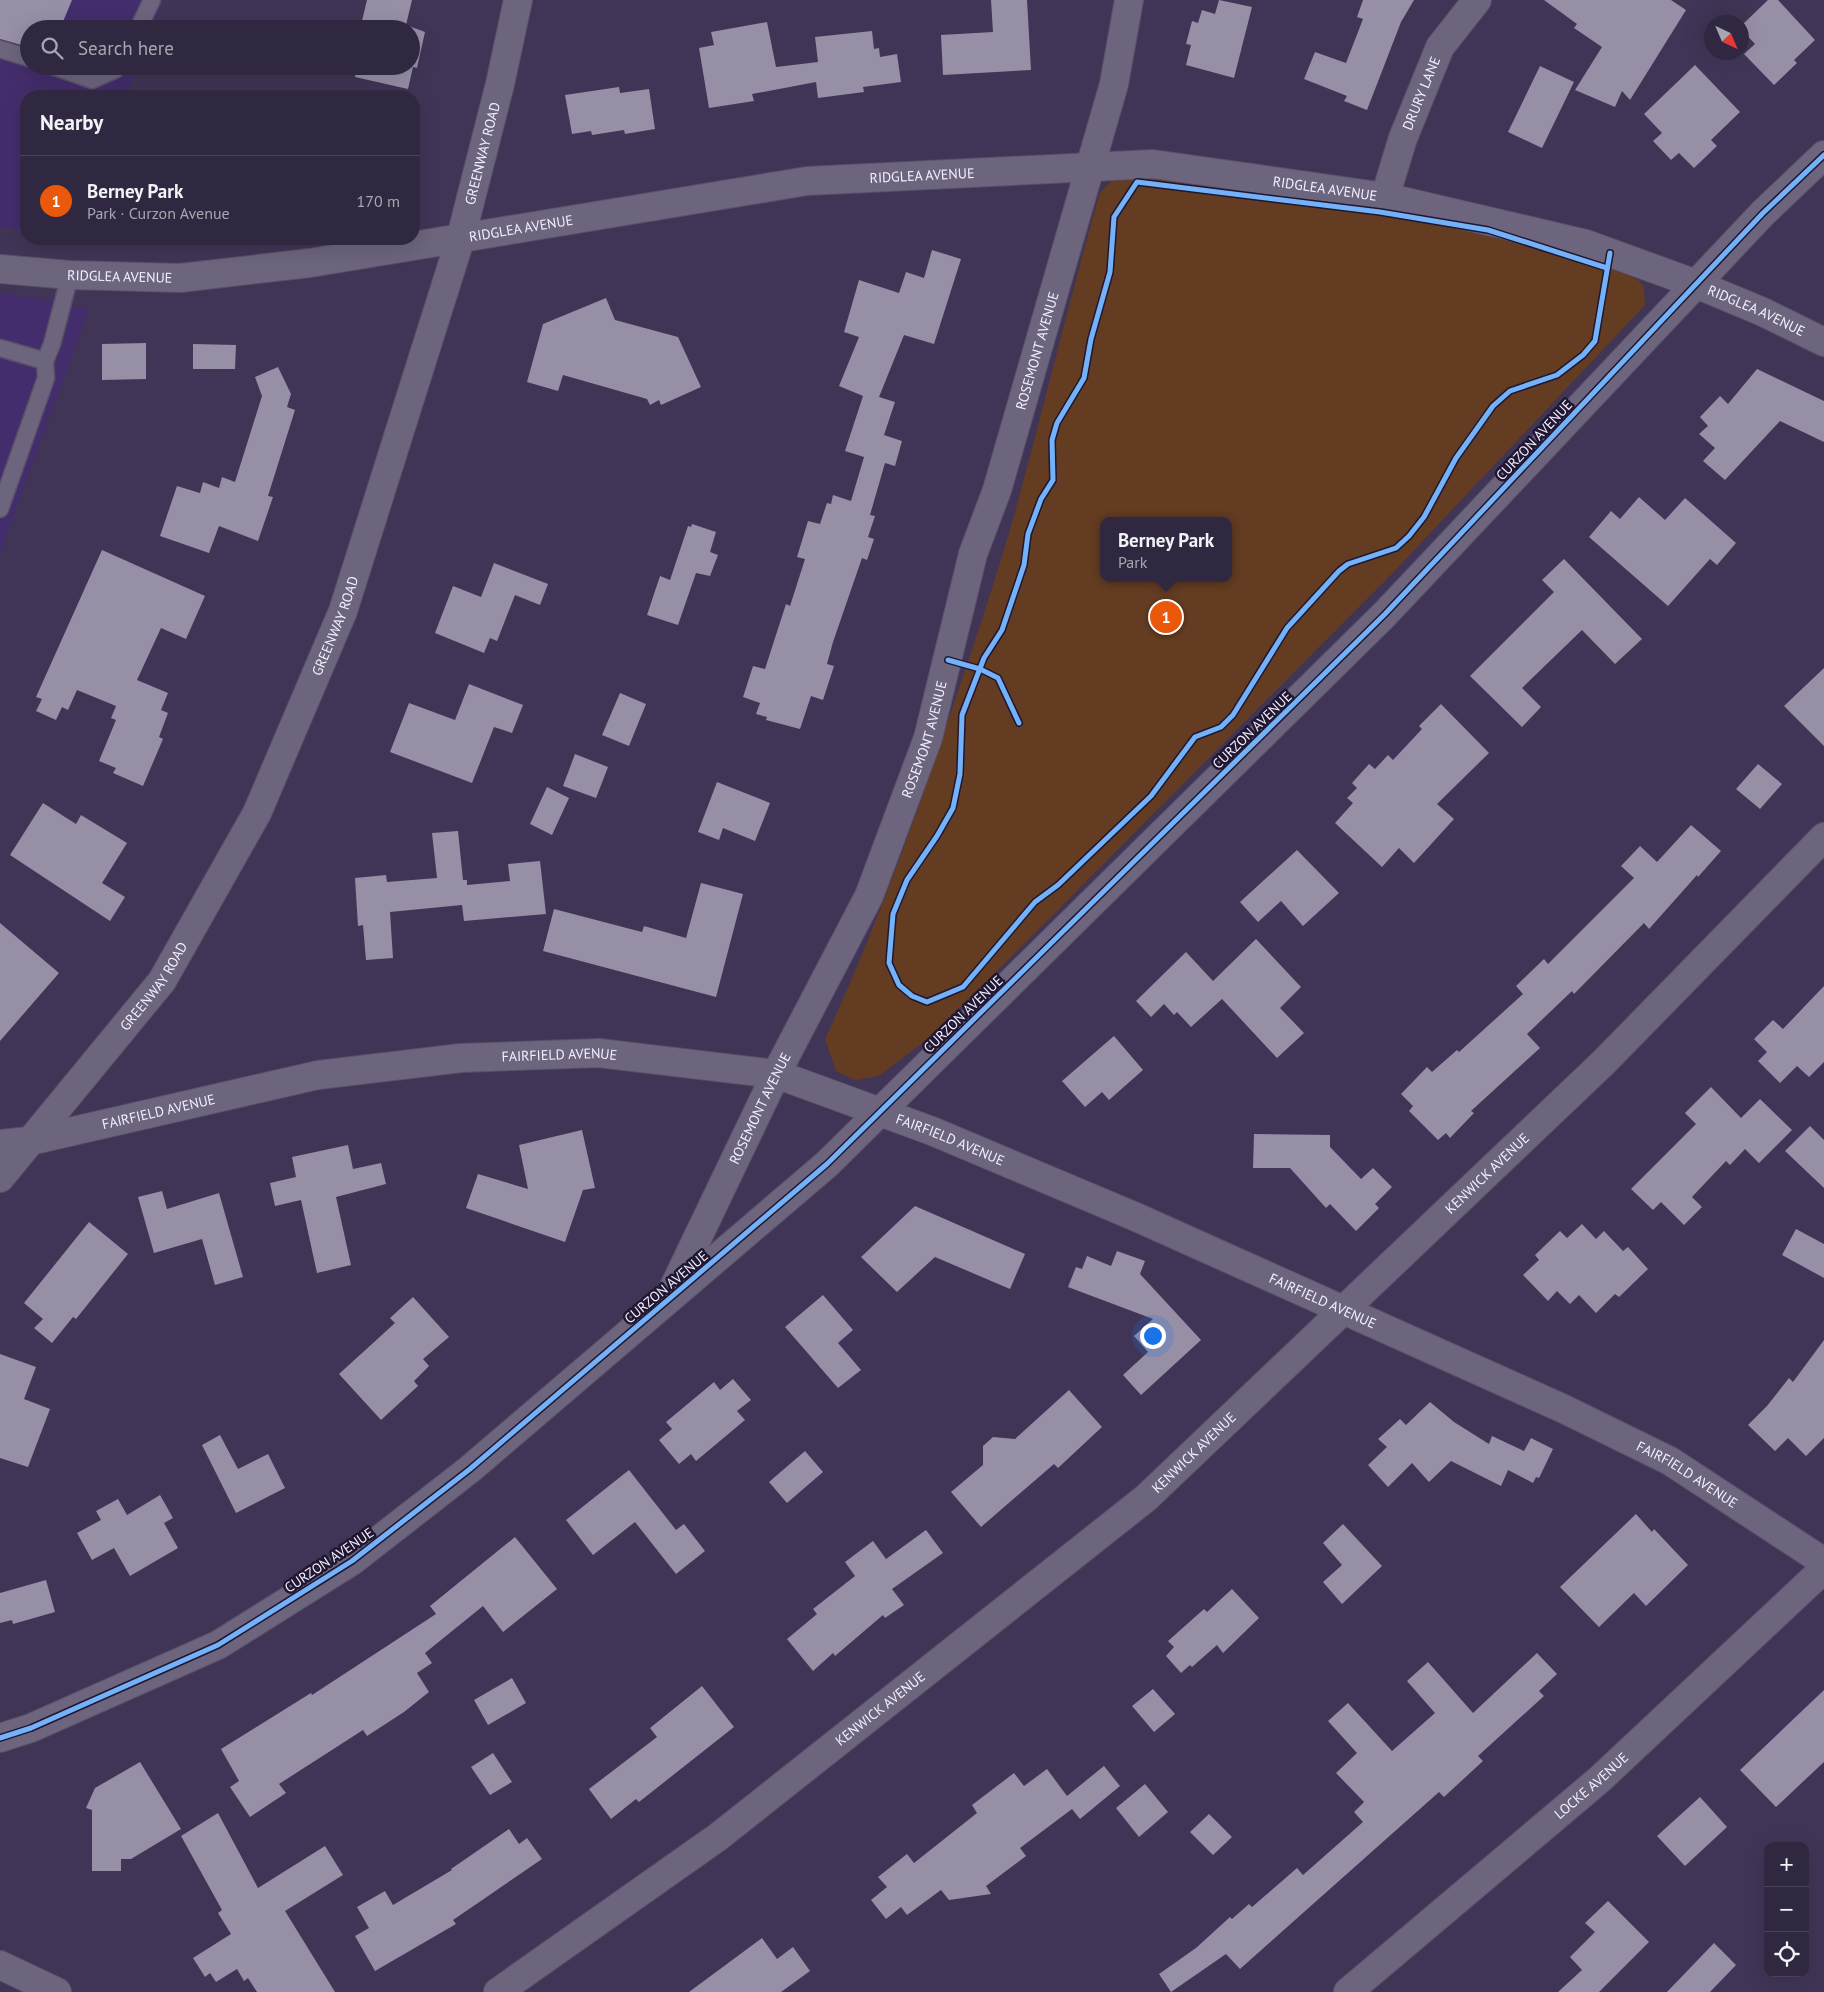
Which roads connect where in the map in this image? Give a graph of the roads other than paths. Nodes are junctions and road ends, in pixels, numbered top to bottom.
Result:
1 (152, 0) edge
2 (518, 0) edge
3 (1129, 0) edge
4 (1477, 0) edge
5 (142, 20) edge
6 (0, 48) edge
7 (20, 55) edge
8 (78, 75) edge
9 (102, 75) edge
10 (1824, 155) edge
11 (1090, 166) junction
12 (1385, 196) junction
13 (461, 237) junction
14 (420, 244) edge
15 (415, 245) edge
16 (0, 270) edge
17 (70, 275) junction
18 (1696, 284) junction
19 (1824, 342) edge
20 (0, 348) edge
21 (45, 361) junction
22 (0, 509) edge
23 (1824, 837) edge
24 (776, 1074) junction
25 (880, 1111) junction
26 (30, 1141) junction
27 (0, 1144) edge
28 (0, 1178) edge
29 (667, 1301) junction
30 (1343, 1310) junction
31 (1824, 1562) edge
32 (1824, 1569) edge
33 (0, 1738) edge
34 (0, 1965) edge
35 (57, 1992) edge
36 (498, 1992) edge
37 (1348, 1992) edge

1 - 5 lane
2 - 13 street, GREENWAY ROAD
3 - 11 street, ROSEMONT AVENUE
4 - 12 street, DRURY LANE
6 - 7 lane
8 - 9 lane
10 - 18 street, CURZON AVENUE
11 - 12 street, RIDGLEA AVENUE
11 - 13 street, RIDGLEA AVENUE
11 - 24 street, ROSEMONT AVENUE
12 - 18 street, RIDGLEA AVENUE
13 - 14 street, RIDGLEA AVENUE
13 - 26 street, GREENWAY ROAD
15 - 17 street, RIDGLEA AVENUE
16 - 17 street, RIDGLEA AVENUE
17 - 21 lane
18 - 19 street, RIDGLEA AVENUE
18 - 25 street, CURZON AVENUE
20 - 21 lane
21 - 22 lane
23 - 30 street, KENWICK AVENUE
24 - 25 street, FAIRFIELD AVENUE
24 - 26 street, FAIRFIELD AVENUE
24 - 29 street, ROSEMONT AVENUE
25 - 29 street, CURZON AVENUE
25 - 30 street, FAIRFIELD AVENUE
26 - 27 street, FAIRFIELD AVENUE
26 - 28 street, GREENWAY ROAD
29 - 33 street, CURZON AVENUE
30 - 31 street, FAIRFIELD AVENUE
30 - 36 street, KENWICK AVENUE
32 - 37 street, LOCKE AVENUE
34 - 35 street

